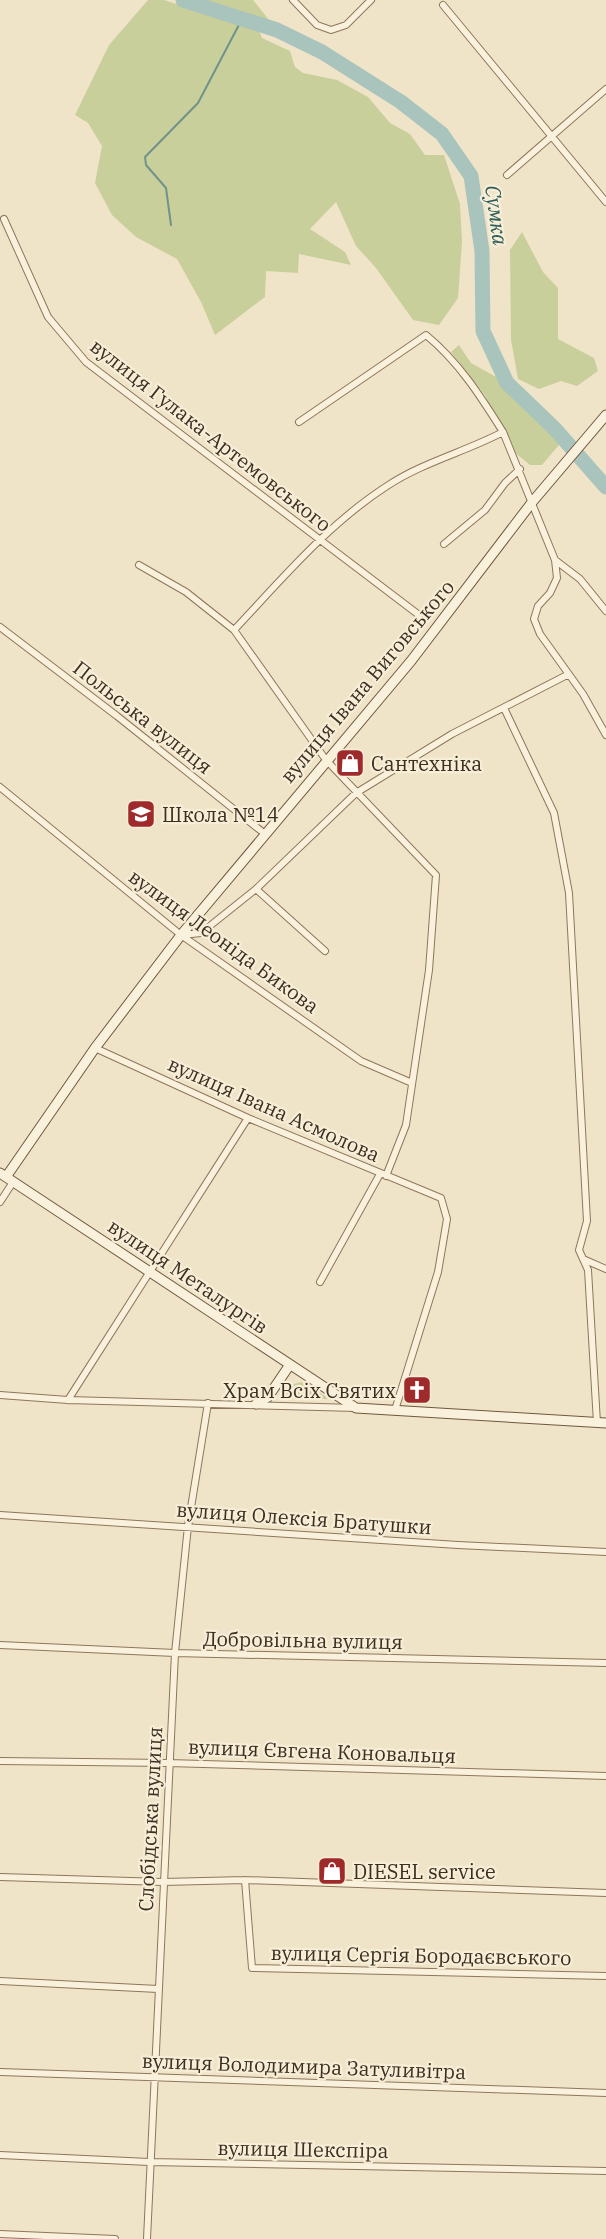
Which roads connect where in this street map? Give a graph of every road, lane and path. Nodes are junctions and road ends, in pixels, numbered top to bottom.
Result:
1 (293, 0) edge
2 (372, 0) edge
3 (443, 5) dead end
4 (606, 89) edge
5 (554, 136) junction
6 (507, 175) dead end
7 (606, 202) edge
8 (4, 219) dead end
9 (606, 415) edge
10 (300, 422) dead end
11 (503, 432) junction
12 (520, 469) junction
13 (533, 501) junction
14 (318, 540) junction
15 (444, 544) dead end
16 (555, 560) junction
17 (139, 565) dead end
18 (606, 611) edge
19 (419, 615) dead end
20 (0, 627) edge
21 (234, 630) junction
22 (567, 675) junction
23 (504, 708) junction
24 (606, 735) edge
25 (326, 760) junction
26 (0, 787) edge
27 (356, 793) junction
28 (265, 834) junction
29 (256, 889) junction
30 (181, 935) junction
31 (326, 951) dead end
32 (95, 1048) junction
33 (412, 1083) junction
34 (248, 1118) junction
35 (383, 1175) junction
36 (6, 1177) edge
37 (0, 1202) edge
38 (583, 1259) junction
39 (606, 1269) edge
40 (150, 1272) junction
41 (320, 1282) dead end
42 (289, 1366) junction
43 (0, 1395) edge
44 (68, 1400) junction
45 (208, 1403) junction
46 (256, 1404) junction
47 (356, 1408) junction
48 (394, 1410) junction
49 (601, 1423) edge
50 (0, 1515) edge
51 (188, 1526) junction
52 (606, 1552) edge
53 (0, 1645) edge
54 (175, 1653) junction
55 (606, 1663) edge
56 (0, 1761) edge
57 (168, 1763) junction
58 (606, 1776) edge
59 (0, 1877) edge
60 (245, 1880) junction
61 (163, 1882) junction
62 (606, 1893) edge
63 (606, 1976) edge
64 (0, 1981) edge
65 (158, 1989) junction
66 (0, 2072) edge
67 (153, 2077) junction
68 (606, 2093) edge
69 (0, 2155) edge
70 (149, 2162) junction
71 (606, 2171) edge
72 (0, 2234) edge
73 (115, 2239) edge
74 (147, 2239) edge

1 - 2 street
3 - 5 street
4 - 5 street
5 - 6 street
5 - 7 street
8 - 14 street, вулиця Гулака-Артемовського
9 - 13 main road, вулиця Івана Виговського
10 - 11 street
11 - 12 street
11 - 14 street
12 - 13 street
12 - 15 street
13 - 16 street
13 - 25 main road, вулиця Івана Виговського
14 - 19 street, вулиця Гулака-Артемовського
14 - 21 street
16 - 18 street
16 - 22 street
17 - 21 street
20 - 28 street, Польська вулиця
21 - 25 street
22 - 23 street
22 - 24 street
23 - 27 street
23 - 38 street
25 - 27 street
25 - 28 main road, вулиця Івана Виговського
26 - 30 street, вулиця Леоніда Бикова
27 - 29 street
27 - 33 street
28 - 30 main road, вулиця Івана Виговського
29 - 30 street
29 - 31 street
30 - 32 main road, вулиця Івана Виговського
30 - 33 street, вулиця Леоніда Бикова
32 - 34 street, вулиця Івана Асмолова
32 - 36 main road, вулиця Івана Виговського
33 - 35 street
34 - 35 street, вулиця Івана Асмолова
34 - 40 street
35 - 41 street
35 - 48 street, вулиця Івана Асмолова
36 - 37 street
36 - 40 main road, вулиця Металургів
38 - 39 street
38 - 49 street
40 - 42 main road, вулиця Металургів
40 - 44 street
42 - 46 main road
42 - 47 main road, вулиця Металургів
43 - 44 street
44 - 45 street
45 - 46 street
45 - 51 street, Слобідська вулиця
46 - 47 street
47 - 48 main road
48 - 49 main road
50 - 51 street, вулиця Олексія Братушки
51 - 52 street, вулиця Олексія Братушки
51 - 54 street, Слобідська вулиця
53 - 54 street, Добровільна вулиця
54 - 55 street, Добровільна вулиця
54 - 57 street, Слобідська вулиця
56 - 57 street, вулиця Євгена Коновальця
57 - 58 street, вулиця Євгена Коновальця
57 - 61 street, Слобідська вулиця
59 - 61 street
60 - 61 street
60 - 62 street
60 - 63 street, вулиця Сергія Бородаєвського
61 - 65 street, Слобідська вулиця
64 - 65 street
65 - 67 street, Слобідська вулиця
66 - 67 street, вулиця Володимира Затуливітра
67 - 68 street, вулиця Володимира Затуливітра
67 - 70 street, Слобідська вулиця
69 - 70 street, вулиця Шекспіра
70 - 71 street, вулиця Шекспіра
70 - 74 street, Слобідська вулиця
72 - 73 street

